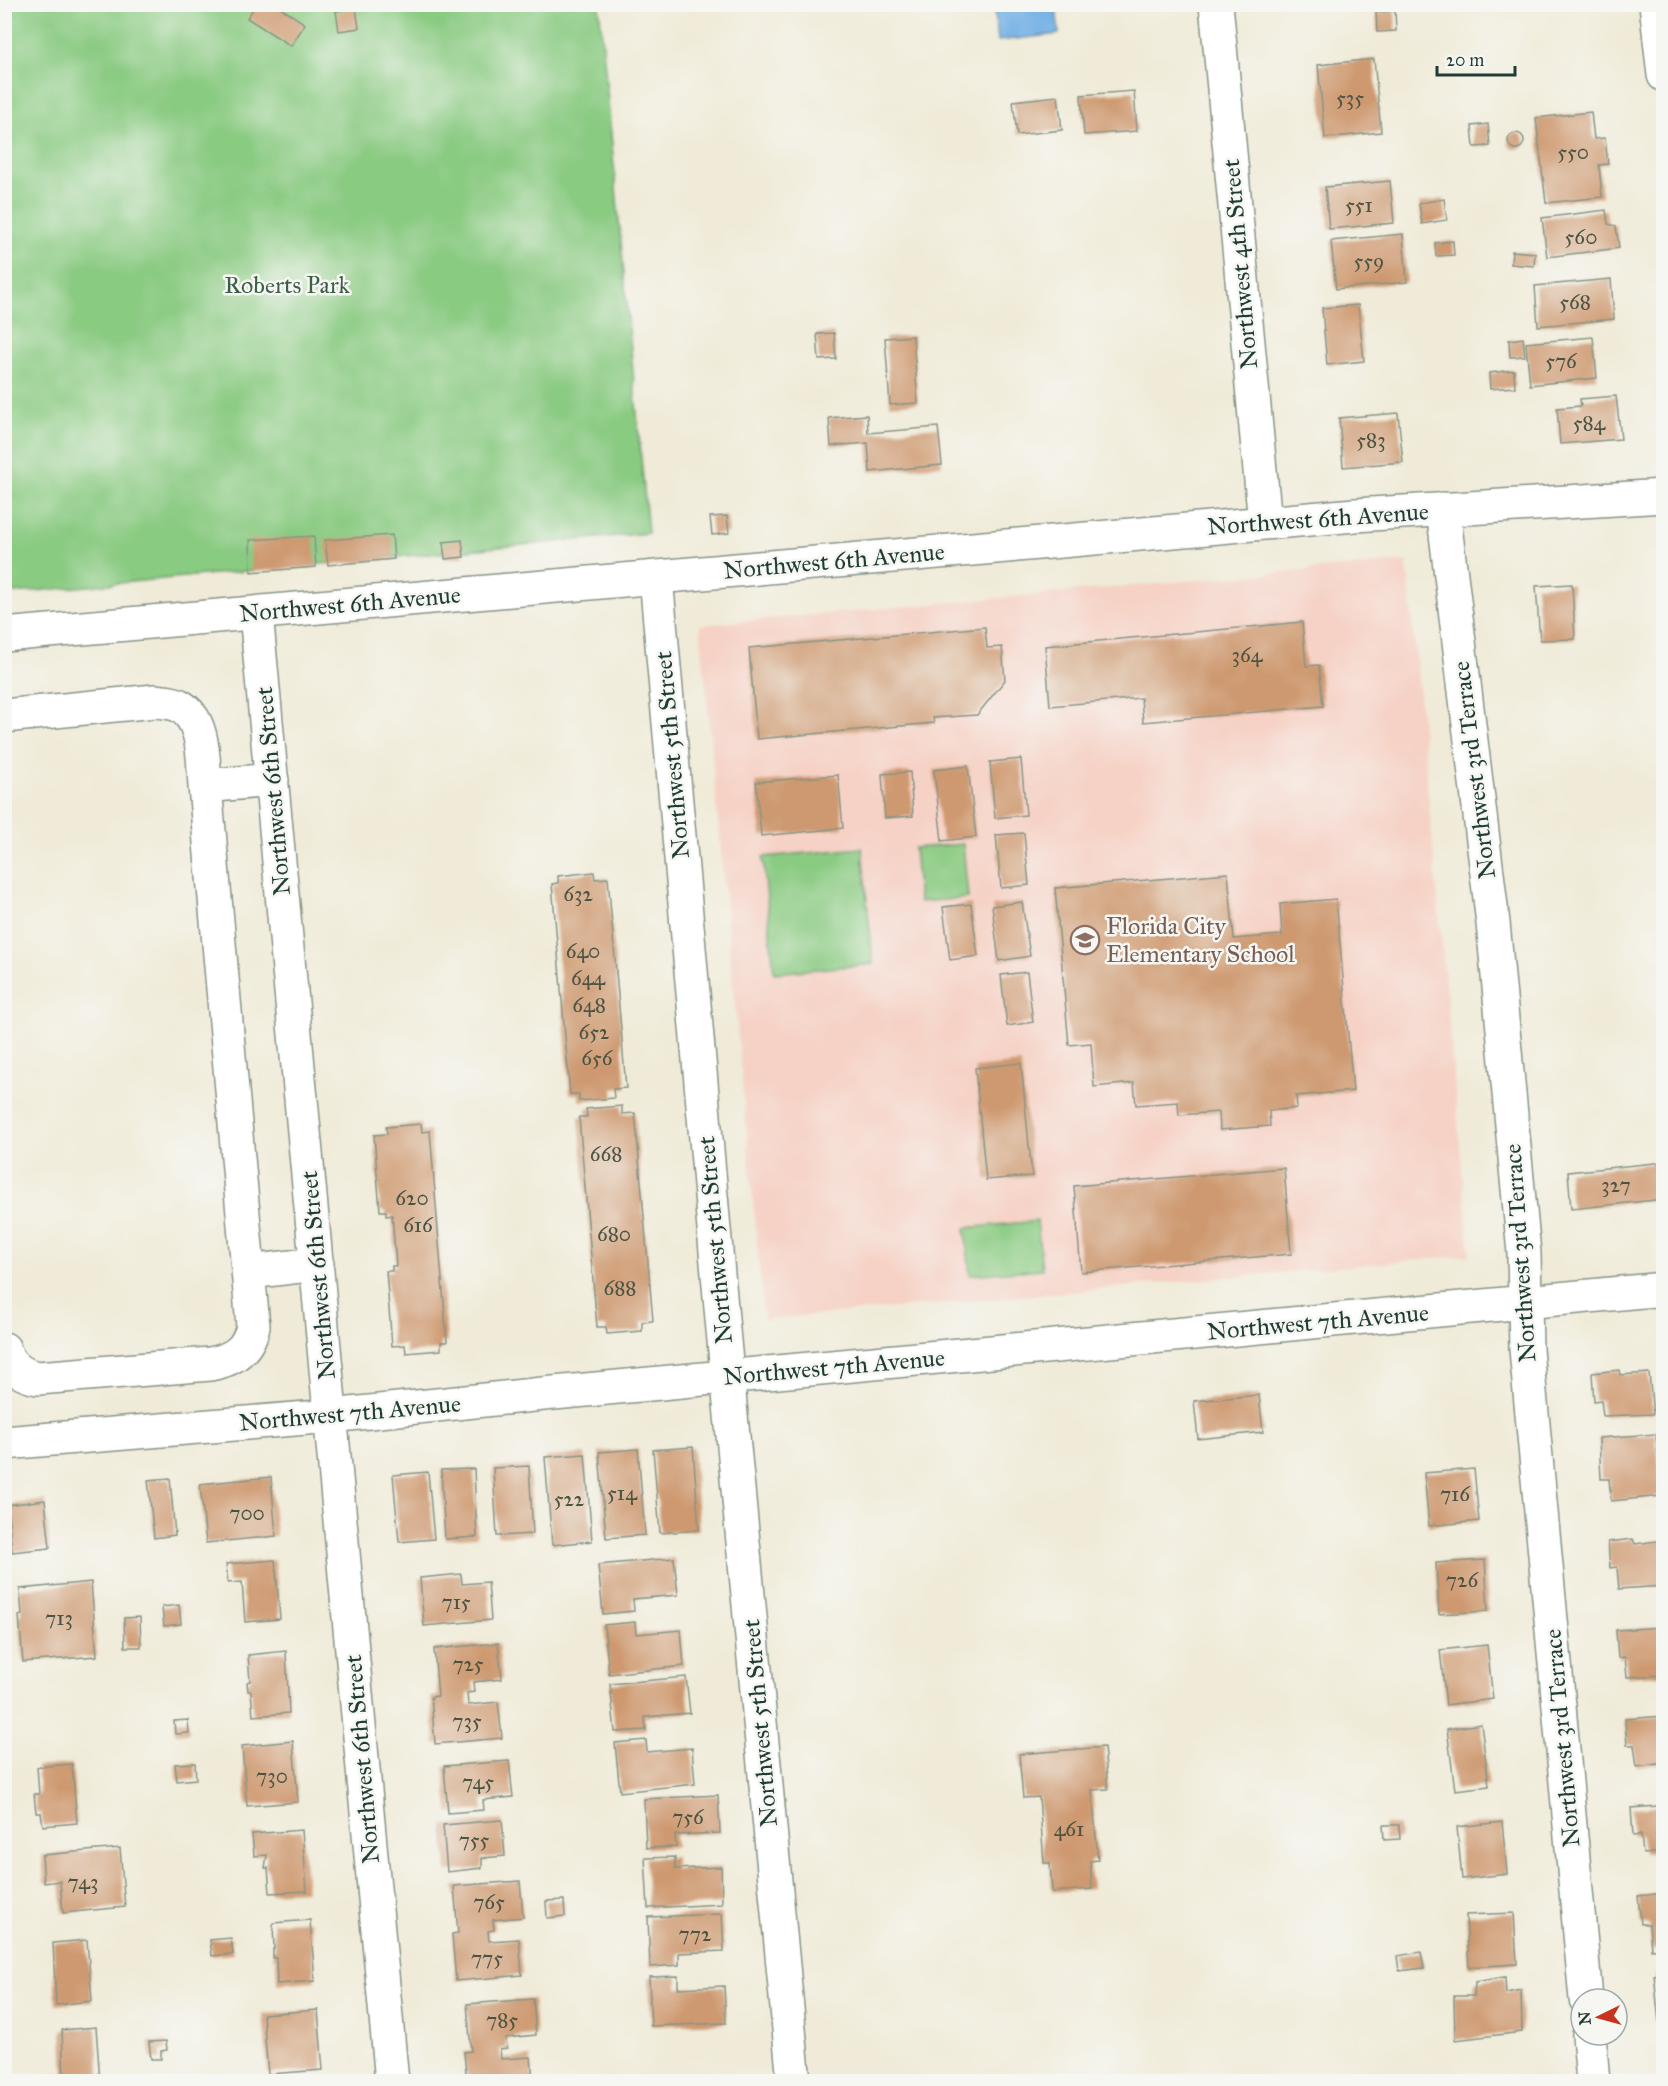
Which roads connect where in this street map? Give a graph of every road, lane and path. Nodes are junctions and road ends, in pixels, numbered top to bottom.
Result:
1 (1216, 4) edge
2 (1656, 4) edge
3 (1664, 75) edge
4 (1664, 495) edge
5 (1443, 509) junction
6 (1264, 523) junction
7 (656, 576) junction
8 (256, 613) junction
9 (4, 635) edge
10 (4, 716) edge
11 (272, 780) junction
12 (205, 786) junction
13 (317, 1264) junction
14 (249, 1272) junction
15 (1664, 1289) edge
16 (1526, 1302) junction
17 (4, 1349) edge
18 (728, 1377) junction
19 (330, 1416) junction
20 (4, 1443) edge
21 (1585, 1987) edge
22 (1590, 2047) edge
23 (392, 2082) edge
24 (794, 2082) edge
25 (1593, 2082) edge

1 - 6 street, Northwest 4th Street
2 - 3 street
4 - 5 street, Northwest 6th Avenue
5 - 6 street, Northwest 6th Avenue
5 - 16 street, Northwest 3rd Terrace
6 - 7 street, Northwest 6th Avenue
7 - 8 street, Northwest 6th Avenue
7 - 18 street, Northwest 5th Street
8 - 9 street, Northwest 6th Avenue
8 - 11 street, Northwest 6th Street
10 - 12 street
11 - 12 street
11 - 13 street, Northwest 6th Street
12 - 14 street
13 - 14 street
13 - 19 street, Northwest 6th Street
14 - 17 street
15 - 16 street, Northwest 7th Avenue
16 - 18 street, Northwest 7th Avenue
16 - 21 street, Northwest 3rd Terrace
18 - 19 street, Northwest 7th Avenue
18 - 24 street, Northwest 5th Street
19 - 20 street, Northwest 7th Avenue
19 - 23 street, Northwest 6th Street
22 - 25 street

